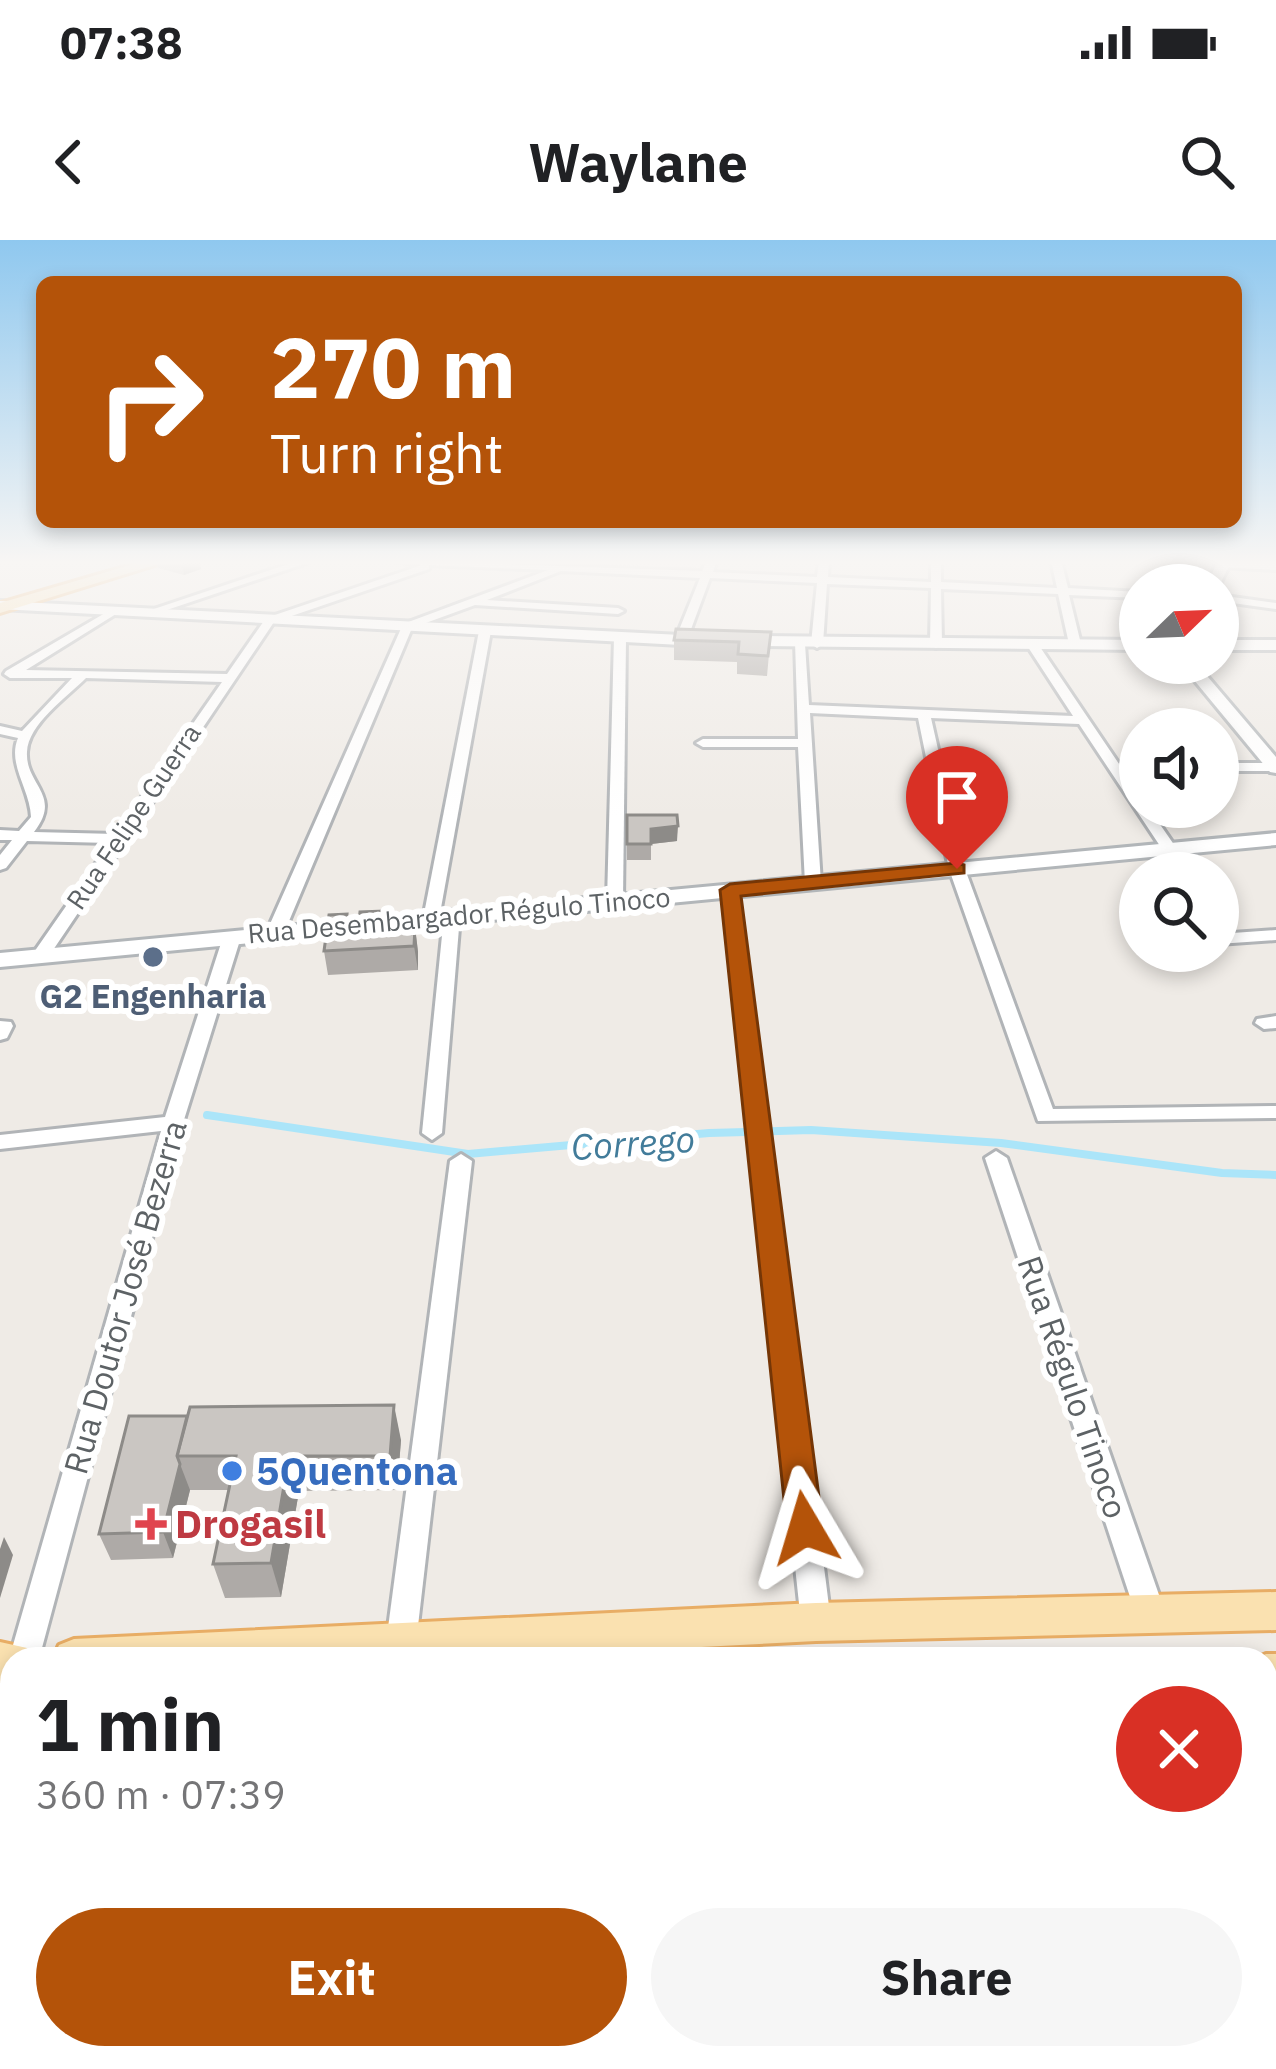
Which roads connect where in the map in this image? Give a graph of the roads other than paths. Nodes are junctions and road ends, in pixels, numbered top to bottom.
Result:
1 (58, 645) edge
2 (252, 645) edge
3 (399, 645) edge
4 (483, 645) edge
5 (620, 645) edge
6 (808, 645) edge
7 (1032, 645) edge
8 (81, 676) junction
9 (6, 677) edge
10 (228, 678) junction
11 (1206, 684) edge
12 (801, 709) junction
13 (924, 715) junction
14 (1082, 721) junction
15 (0, 730) edge
16 (24, 735) junction
17 (703, 743) dead end
18 (803, 743) junction
19 (1114, 767) junction
20 (1119, 767) edge
21 (1239, 767) edge
22 (1276, 767) edge
23 (1119, 775) edge
24 (1154, 828) edge
25 (0, 836) edge
26 (25, 836) junction
27 (120, 839) junction
28 (1276, 839) edge
29 (1168, 849) junction
30 (0, 865) edge
31 (957, 869) junction
32 (813, 883) junction
33 (730, 890) junction
34 (615, 901) junction
35 (441, 918) junction
36 (275, 933) junction
37 (1276, 934) edge
38 (232, 937) junction
39 (1239, 937) edge
40 (41, 955) junction
41 (0, 960) edge
42 (1276, 1112) edge
43 (172, 1124) junction
44 (432, 1133) dead end
45 (0, 1142) edge
46 (996, 1158) dead end
47 (461, 1161) dead end
48 (1276, 1611) edge
49 (1150, 1616) junction
50 (816, 1622) junction
51 (400, 1643) junction
52 (27, 1647) edge
53 (318, 1647) edge

1 - 9 street
2 - 10 street, Rua Felipe Guerra
3 - 36 street
4 - 35 street
5 - 34 street
6 - 12 street
7 - 14 street
8 - 9 street
8 - 10 street
8 - 16 street
10 - 27 street, Rua Felipe Guerra
11 - 22 main road
12 - 13 street
12 - 18 street
13 - 14 street
13 - 31 street
14 - 19 street
15 - 16 street
16 - 26 street
17 - 18 street
18 - 32 street
19 - 20 street
19 - 23 street
21 - 22 street
24 - 29 street
25 - 26 street
26 - 27 street
26 - 30 street
27 - 40 street, Rua Felipe Guerra
28 - 29 main road, Rua Desembargador Régulo Tinoco
29 - 31 main road, Rua Desembargador Régulo Tinoco
31 - 32 main road, Rua Desembargador Régulo Tinoco
31 - 42 street
32 - 33 main road, Rua Desembargador Régulo Tinoco
33 - 34 main road, Rua Desembargador Régulo Tinoco
33 - 50 street
34 - 35 main road, Rua Desembargador Régulo Tinoco
35 - 36 main road, Rua Desembargador Régulo Tinoco
35 - 44 street
36 - 38 main road, Rua Desembargador Régulo Tinoco
37 - 39 street
38 - 40 main road, Rua Desembargador Régulo Tinoco
38 - 43 street, Rua Doutor José Bezerra
40 - 41 main road, Rua Desembargador Régulo Tinoco
43 - 45 street
43 - 52 street, Rua Doutor José Bezerra
46 - 49 street, Rua Régulo Tinoco
47 - 51 street
48 - 49 main road
49 - 50 main road
50 - 51 main road
51 - 53 main road

